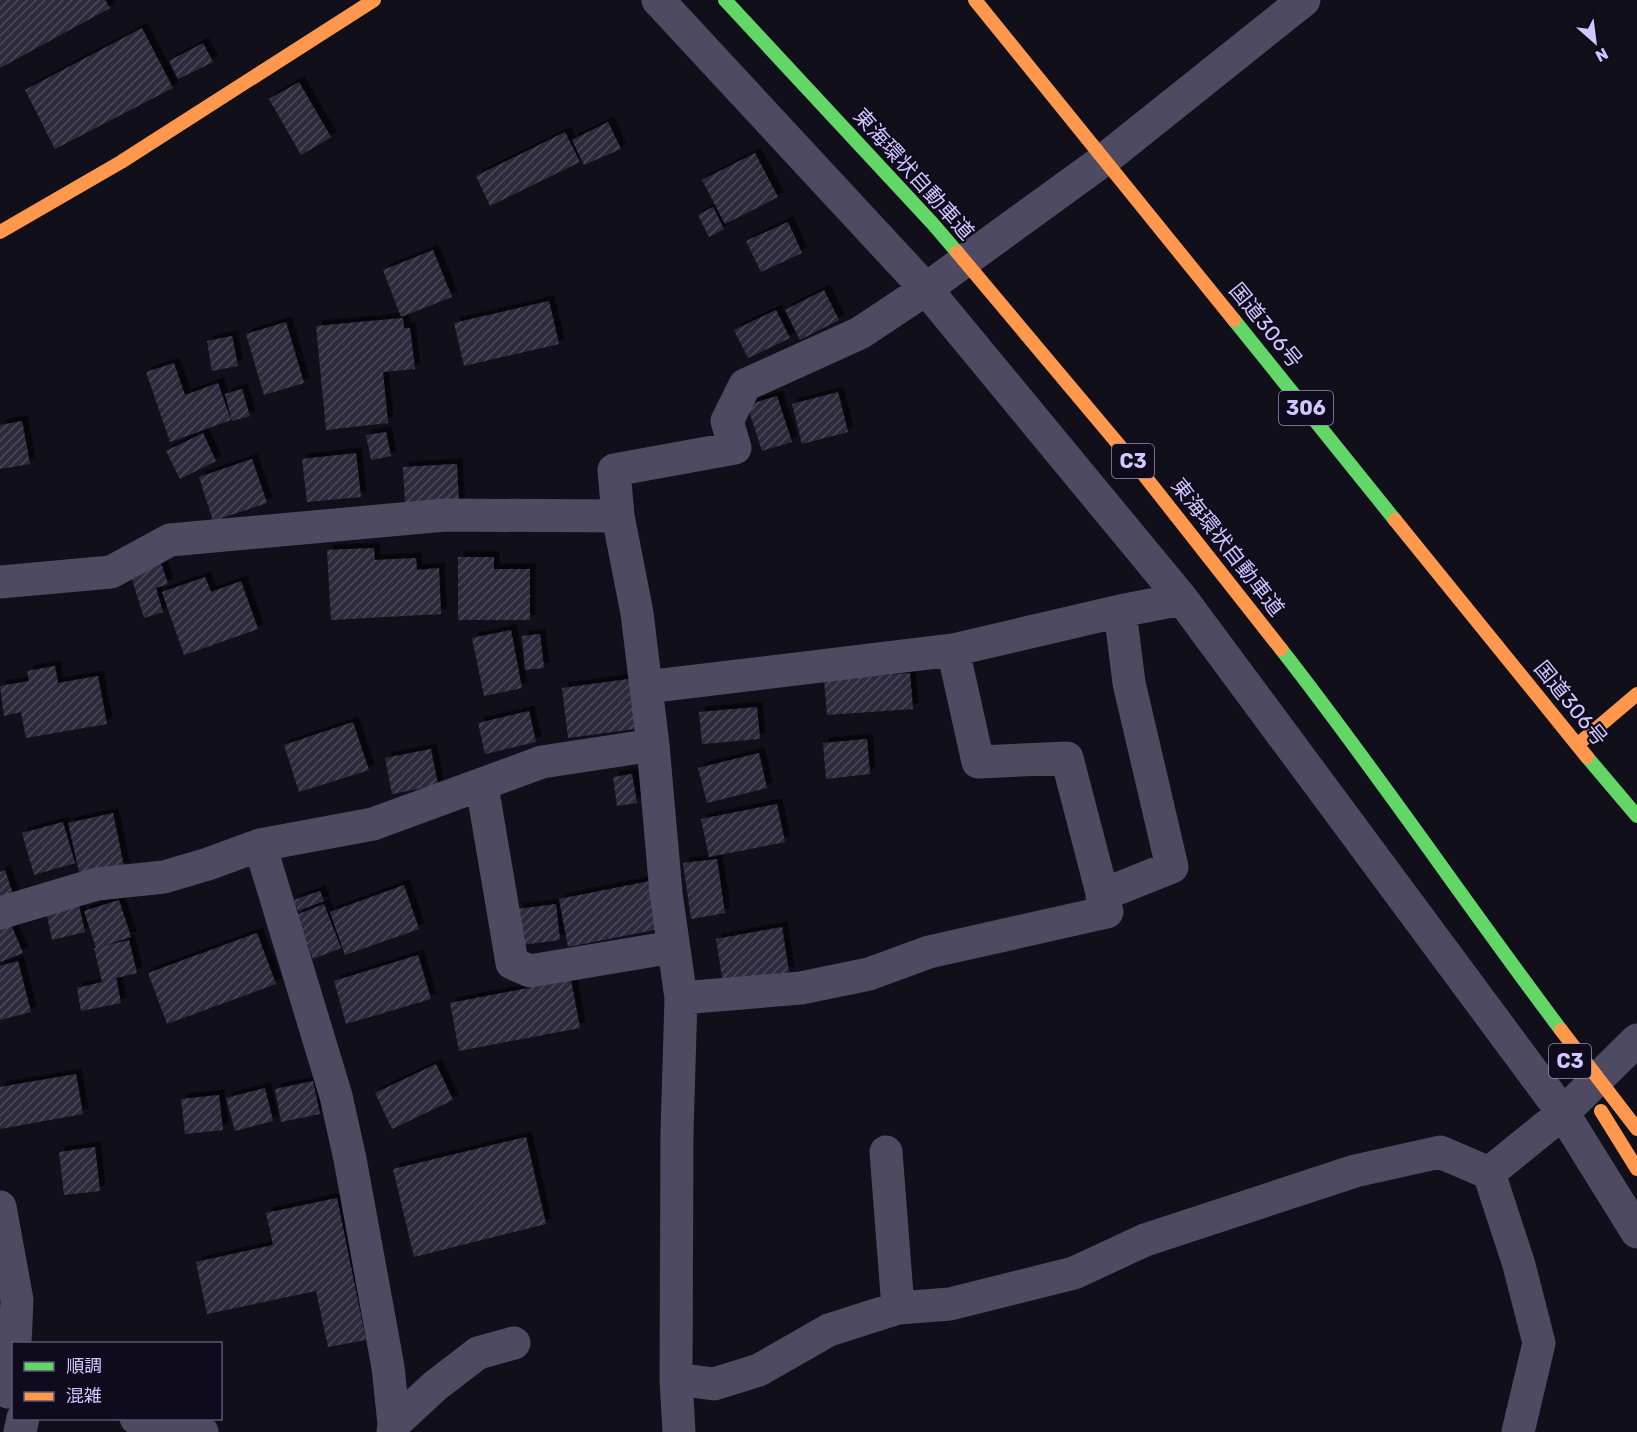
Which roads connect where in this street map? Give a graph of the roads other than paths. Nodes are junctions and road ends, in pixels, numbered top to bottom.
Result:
1 (374, 0) edge
2 (658, 0) edge
3 (725, 0) edge
4 (975, 0) edge
5 (1304, 0) edge
6 (1105, 159) junction
7 (0, 232) edge
8 (926, 290) junction
9 (618, 516) junction
10 (0, 582) edge
11 (1182, 598) junction
12 (1120, 611) junction
13 (953, 650) junction
14 (646, 687) junction
15 (1637, 694) edge
16 (653, 745) junction
17 (1577, 745) junction
18 (482, 786) junction
19 (1637, 816) edge
20 (261, 845) junction
21 (1102, 895) junction
22 (0, 913) edge
23 (673, 947) junction
24 (1503, 953) junction
25 (681, 998) junction
26 (1637, 1040) edge
27 (1563, 1113) junction
28 (1637, 1129) edge
29 (886, 1152) dead end
30 (1637, 1169) edge
31 (1489, 1173) junction
32 (0, 1207) edge
33 (1637, 1232) edge
34 (898, 1308) junction
35 (15, 1342) edge
36 (514, 1343) dead end
37 (676, 1379) junction
38 (12, 1383) edge
39 (11, 1398) edge
40 (141, 1420) edge
41 (394, 1428) edge
42 (202, 1432) edge
43 (679, 1432) edge
44 (1518, 1432) edge

1 - 7 main road
2 - 8 street
3 - 24 main road, 東海環状自動車道 / C3, bridge
4 - 6 main road, 国道306号 / 306
5 - 6 street
6 - 8 street
6 - 17 main road, 国道306号 / 306
8 - 9 street
8 - 11 street
9 - 10 street
9 - 14 street
11 - 12 street
11 - 27 street
12 - 13 street
12 - 21 street
13 - 14 street
13 - 21 street
14 - 16 street
15 - 17 main road
16 - 18 street
16 - 23 street
17 - 19 main road, 国道306号 / 306
18 - 20 street
18 - 23 street
20 - 22 street
20 - 41 street
21 - 25 street
23 - 25 street
24 - 28 main road, 東海環状自動車道 / C3, bridge
24 - 30 main road, 東海環状自動車道 / C3, bridge
25 - 37 street
26 - 27 street
27 - 31 street
27 - 33 street
29 - 34 street
31 - 34 street
31 - 44 street
32 - 35 street
34 - 37 street
36 - 41 street
37 - 43 street
38 - 39 street
40 - 42 street

